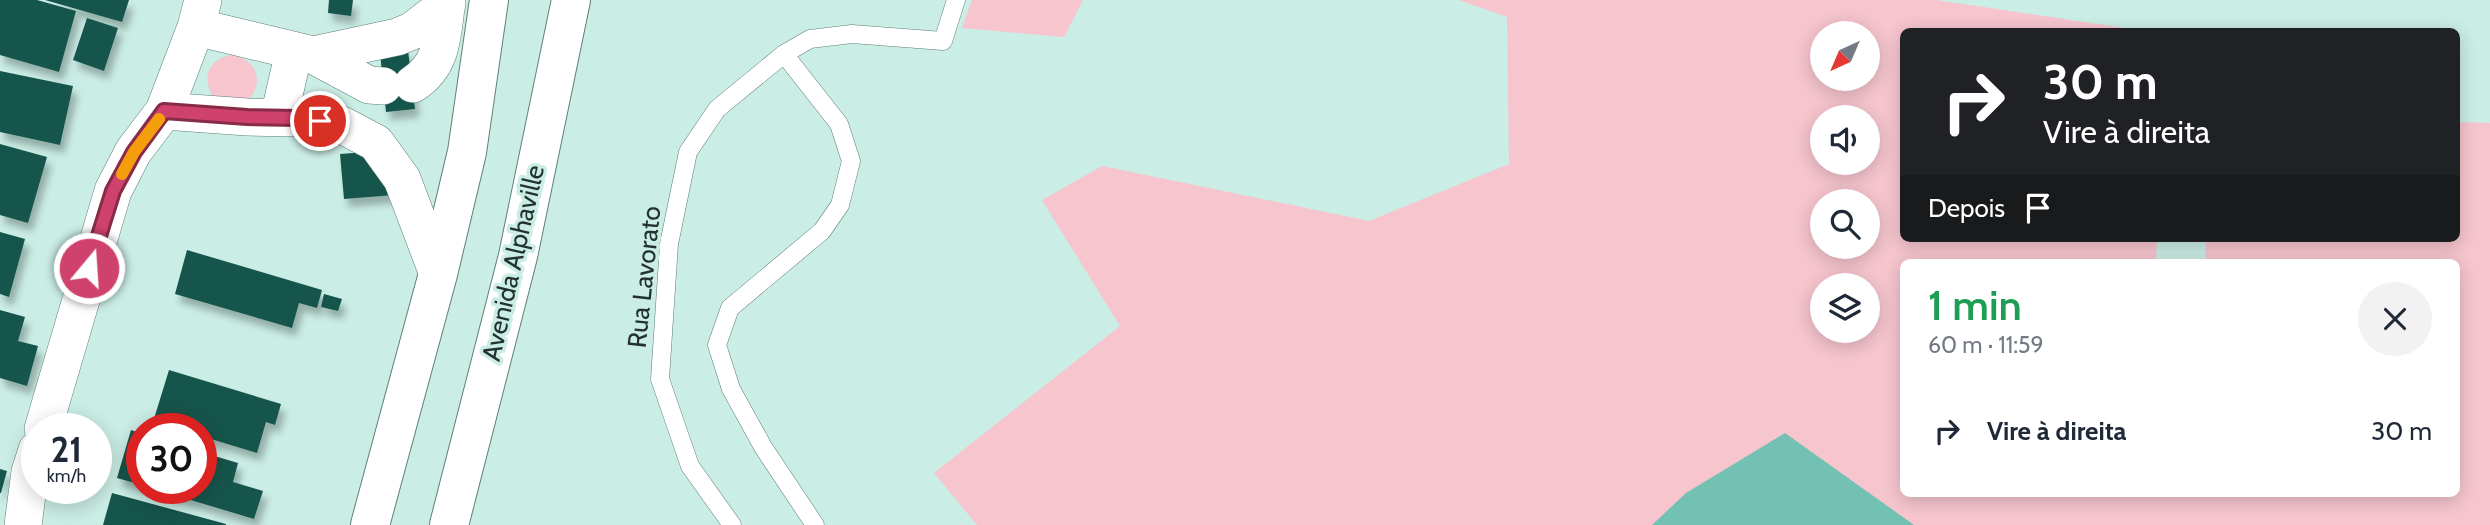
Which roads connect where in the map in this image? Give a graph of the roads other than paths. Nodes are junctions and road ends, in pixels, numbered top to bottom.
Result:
1 (489, 0) edge
2 (570, 0) edge
3 (956, 0) edge
4 (447, 2) edge
5 (200, 14) edge
6 (304, 53) junction
7 (785, 54) junction
8 (164, 111) junction
9 (279, 117) junction
10 (438, 274) junction
11 (48, 413) edge
12 (26, 504) edge
13 (23, 525) edge
14 (370, 525) edge
15 (449, 525) edge
16 (732, 525) edge
17 (815, 525) edge

1 - 10 main road
2 - 15 main road, Avenida Alphaville
3 - 7 lane, Rua Lavorato
4 - 6 street
4 - 6 street
5 - 6 street
5 - 8 street
6 - 9 street
7 - 16 lane, Rua Lavorato
7 - 17 lane
8 - 9 street
8 - 11 street
9 - 10 street
10 - 14 main road
12 - 13 street

